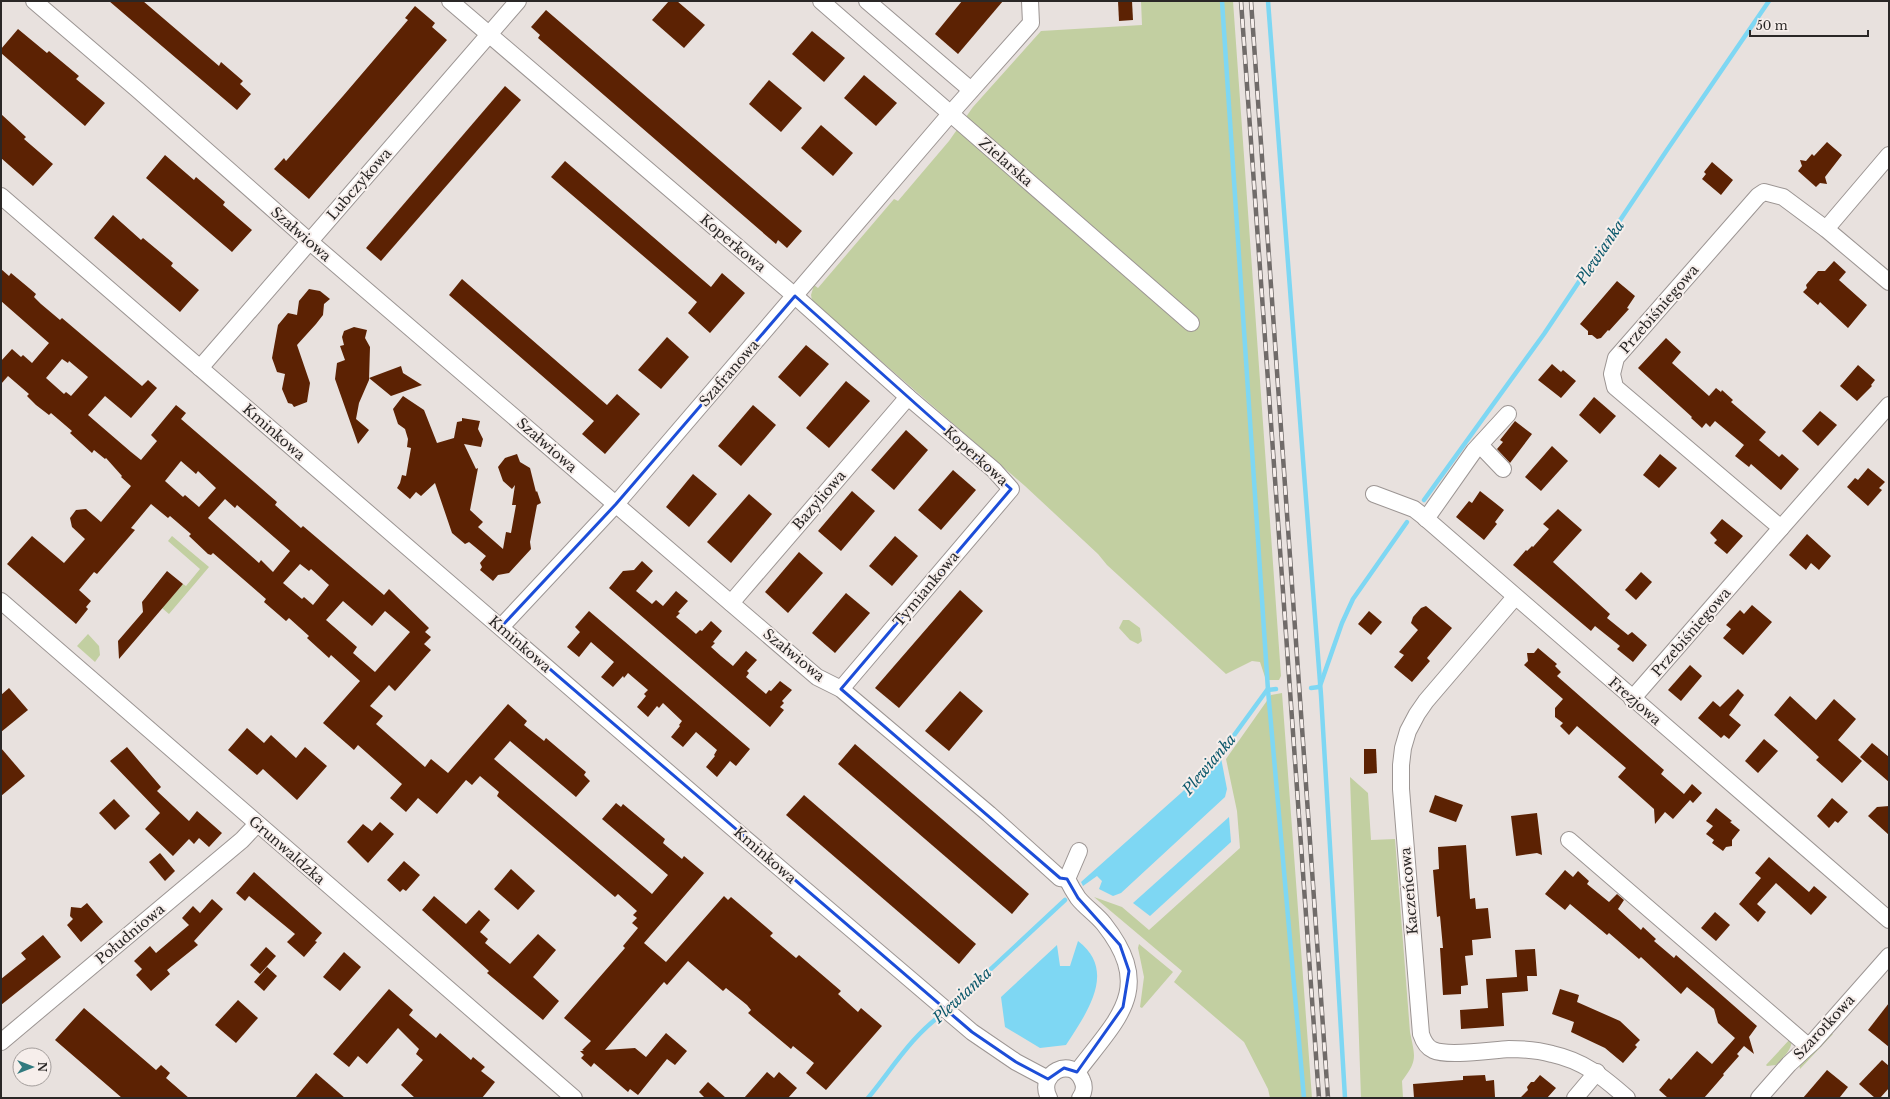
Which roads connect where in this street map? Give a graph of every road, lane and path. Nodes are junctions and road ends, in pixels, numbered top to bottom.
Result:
1 (34, 1) edge
2 (450, 1) edge
3 (518, 1) edge
4 (821, 1) edge
5 (867, 1) edge
6 (1030, 1) edge
7 (489, 35) junction
8 (971, 90) junction
9 (951, 113) junction
10 (1889, 155) edge
11 (1, 196) edge
12 (1826, 229) junction
13 (309, 241) junction
14 (1889, 282) edge
15 (795, 296) junction
16 (1191, 323) dead end
17 (200, 368) junction
18 (908, 397) junction
19 (1889, 405) edge
20 (1508, 414) dead end
21 (1480, 445) junction
22 (1503, 469) dead end
23 (1011, 489) joint
24 (1374, 494) dead end
25 (616, 504) junction
26 (1426, 519) junction
27 (1781, 528) junction
28 (1515, 597) junction
29 (731, 602) junction
30 (3, 607) edge
31 (501, 628) junction
32 (841, 689) junction
33 (1632, 699) junction
34 (257, 824) junction
35 (1569, 840) dead end
36 (1079, 851) dead end
37 (1067, 879) junction
38 (1889, 920) edge
39 (1889, 956) edge
40 (1, 1042) edge
41 (1808, 1046) junction
42 (1077, 1072) junction
43 (1598, 1072) junction
44 (1048, 1079) junction
45 (574, 1098) edge
46 (1049, 1098) edge
47 (1080, 1098) edge
48 (1575, 1098) edge
49 (1627, 1098) edge
50 (1759, 1098) edge

1 - 13 street, Szałwiowa
2 - 7 street, Koperkowa
3 - 7 street, Lubczykowa
4 - 9 street, Zielarska
5 - 8 street
6 - 8 street, Szafranowa
7 - 13 street, Lubczykowa
7 - 15 street, Koperkowa
8 - 9 street, Szafranowa
9 - 15 street, Szafranowa
9 - 16 street, Zielarska
10 - 12 street
11 - 17 street, Kminkowa
12 - 14 street, Przebiśniegowa
12 - 27 street, Przebiśniegowa
13 - 17 street, Lubczykowa
13 - 25 street, Szałwiowa
15 - 18 street, Koperkowa
15 - 25 street, Szafranowa
17 - 31 street, Kminkowa
18 - 23 street, Koperkowa
18 - 29 street, Bazyliowa
19 - 27 street, Przebiśniegowa
20 - 21 street
21 - 22 street
21 - 26 street
23 - 32 street, Tymiankowa
24 - 26 street, Frezjowa
25 - 29 street, Szałwiowa
25 - 31 street, Szafranowa
26 - 28 street, Frezjowa
27 - 33 street, Przebiśniegowa
28 - 33 street, Frezjowa
28 - 43 street, Kaczeńcowa
29 - 32 street, Szałwiowa
30 - 34 street, Grunwaldzka
31 - 44 street, Kminkowa
32 - 37 street, Szałwiowa
33 - 38 street, Frezjowa
34 - 40 street, Południowa
34 - 45 street, Grunwaldzka
35 - 41 street
36 - 37 street
37 - 42 street
39 - 41 street, Szarotkowa
41 - 50 street, Szarotkowa
42 - 44 street
42 - 47 street
43 - 48 street
43 - 49 street, Kaczeńcowa
44 - 46 street

